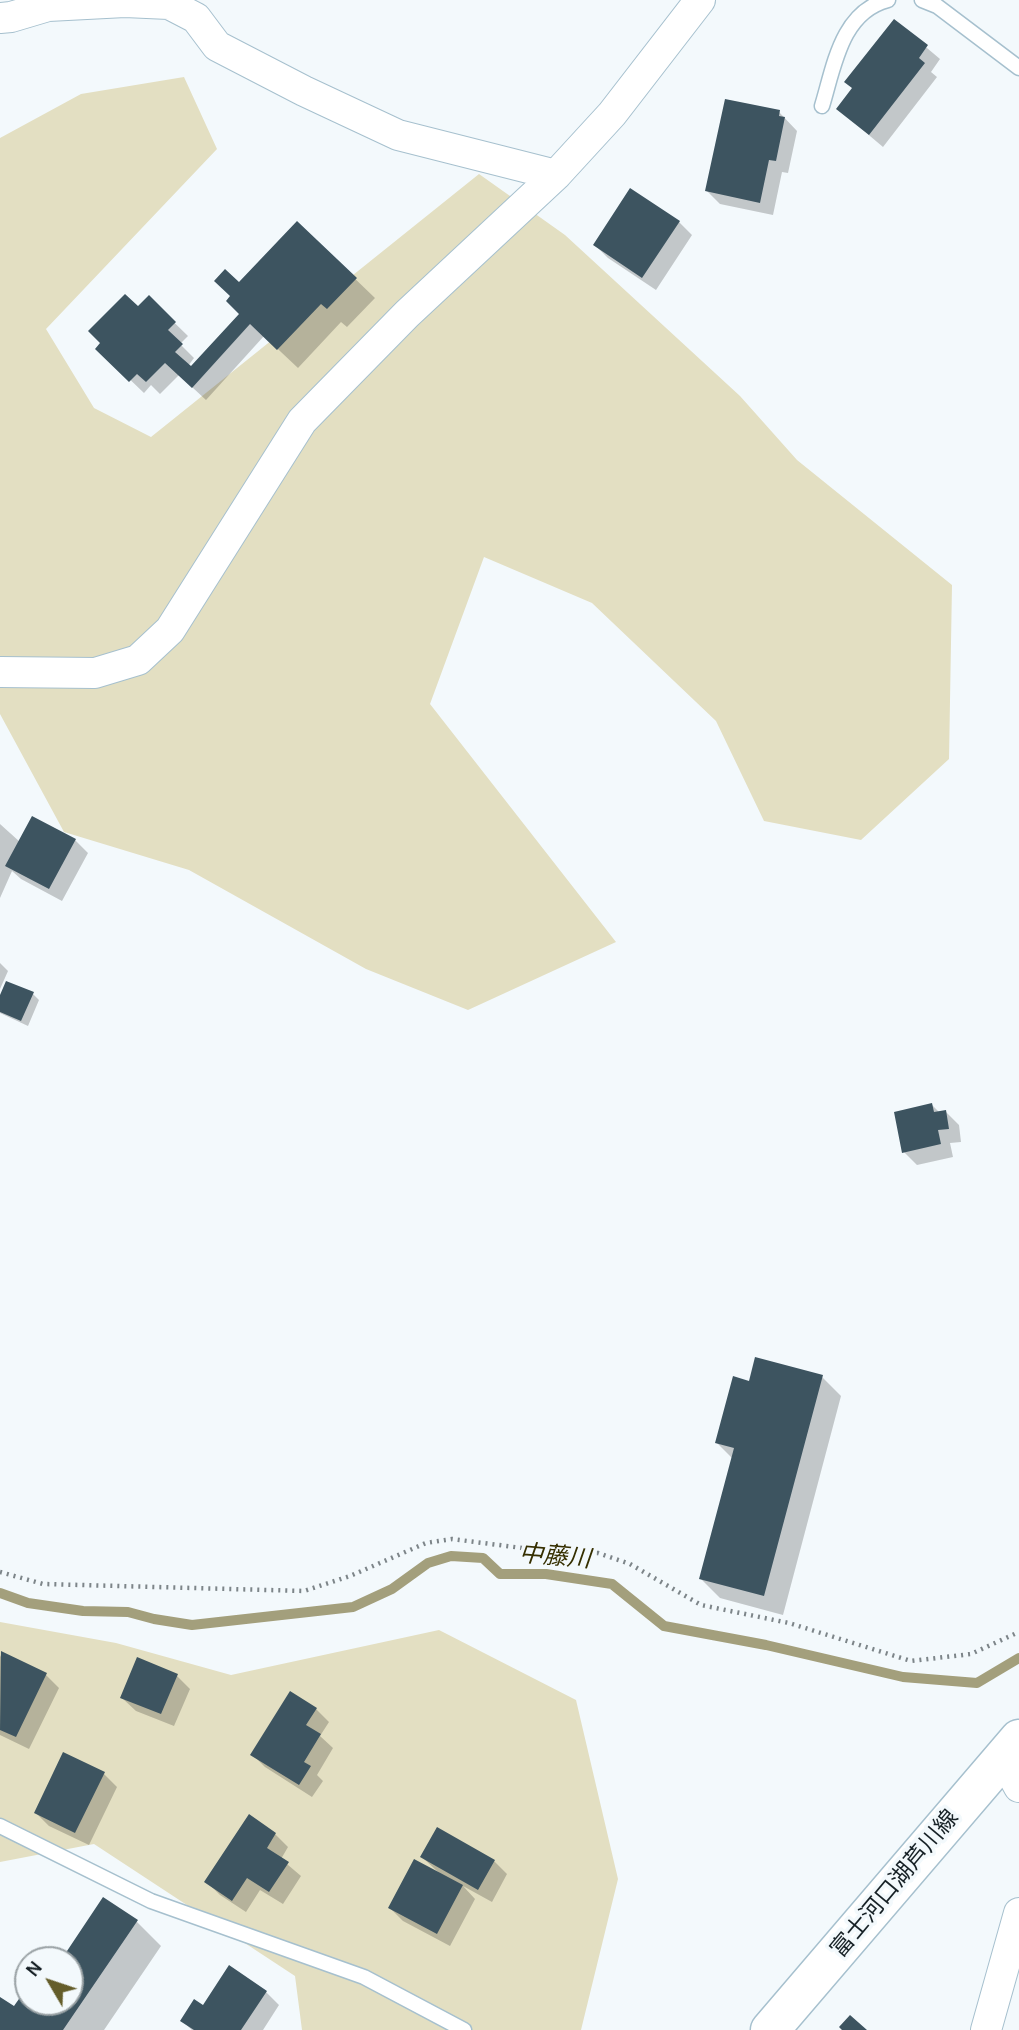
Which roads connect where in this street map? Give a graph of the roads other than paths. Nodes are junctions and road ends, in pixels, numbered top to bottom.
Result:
1 (700, 0) edge
2 (888, 0) edge
3 (922, 0) edge
4 (0, 18) edge
5 (1019, 68) edge
6 (822, 106) dead end
7 (556, 175) junction
8 (0, 672) edge
9 (1014, 1761) edge
10 (0, 1826) edge
11 (1019, 1913) edge
12 (464, 2030) edge
13 (770, 2030) edge
14 (986, 2030) edge

1 - 7 street
2 - 6 lane
3 - 5 lane
4 - 7 street
7 - 8 street
9 - 13 main road, 富士河口湖芦川線
10 - 12 lane
11 - 14 street

